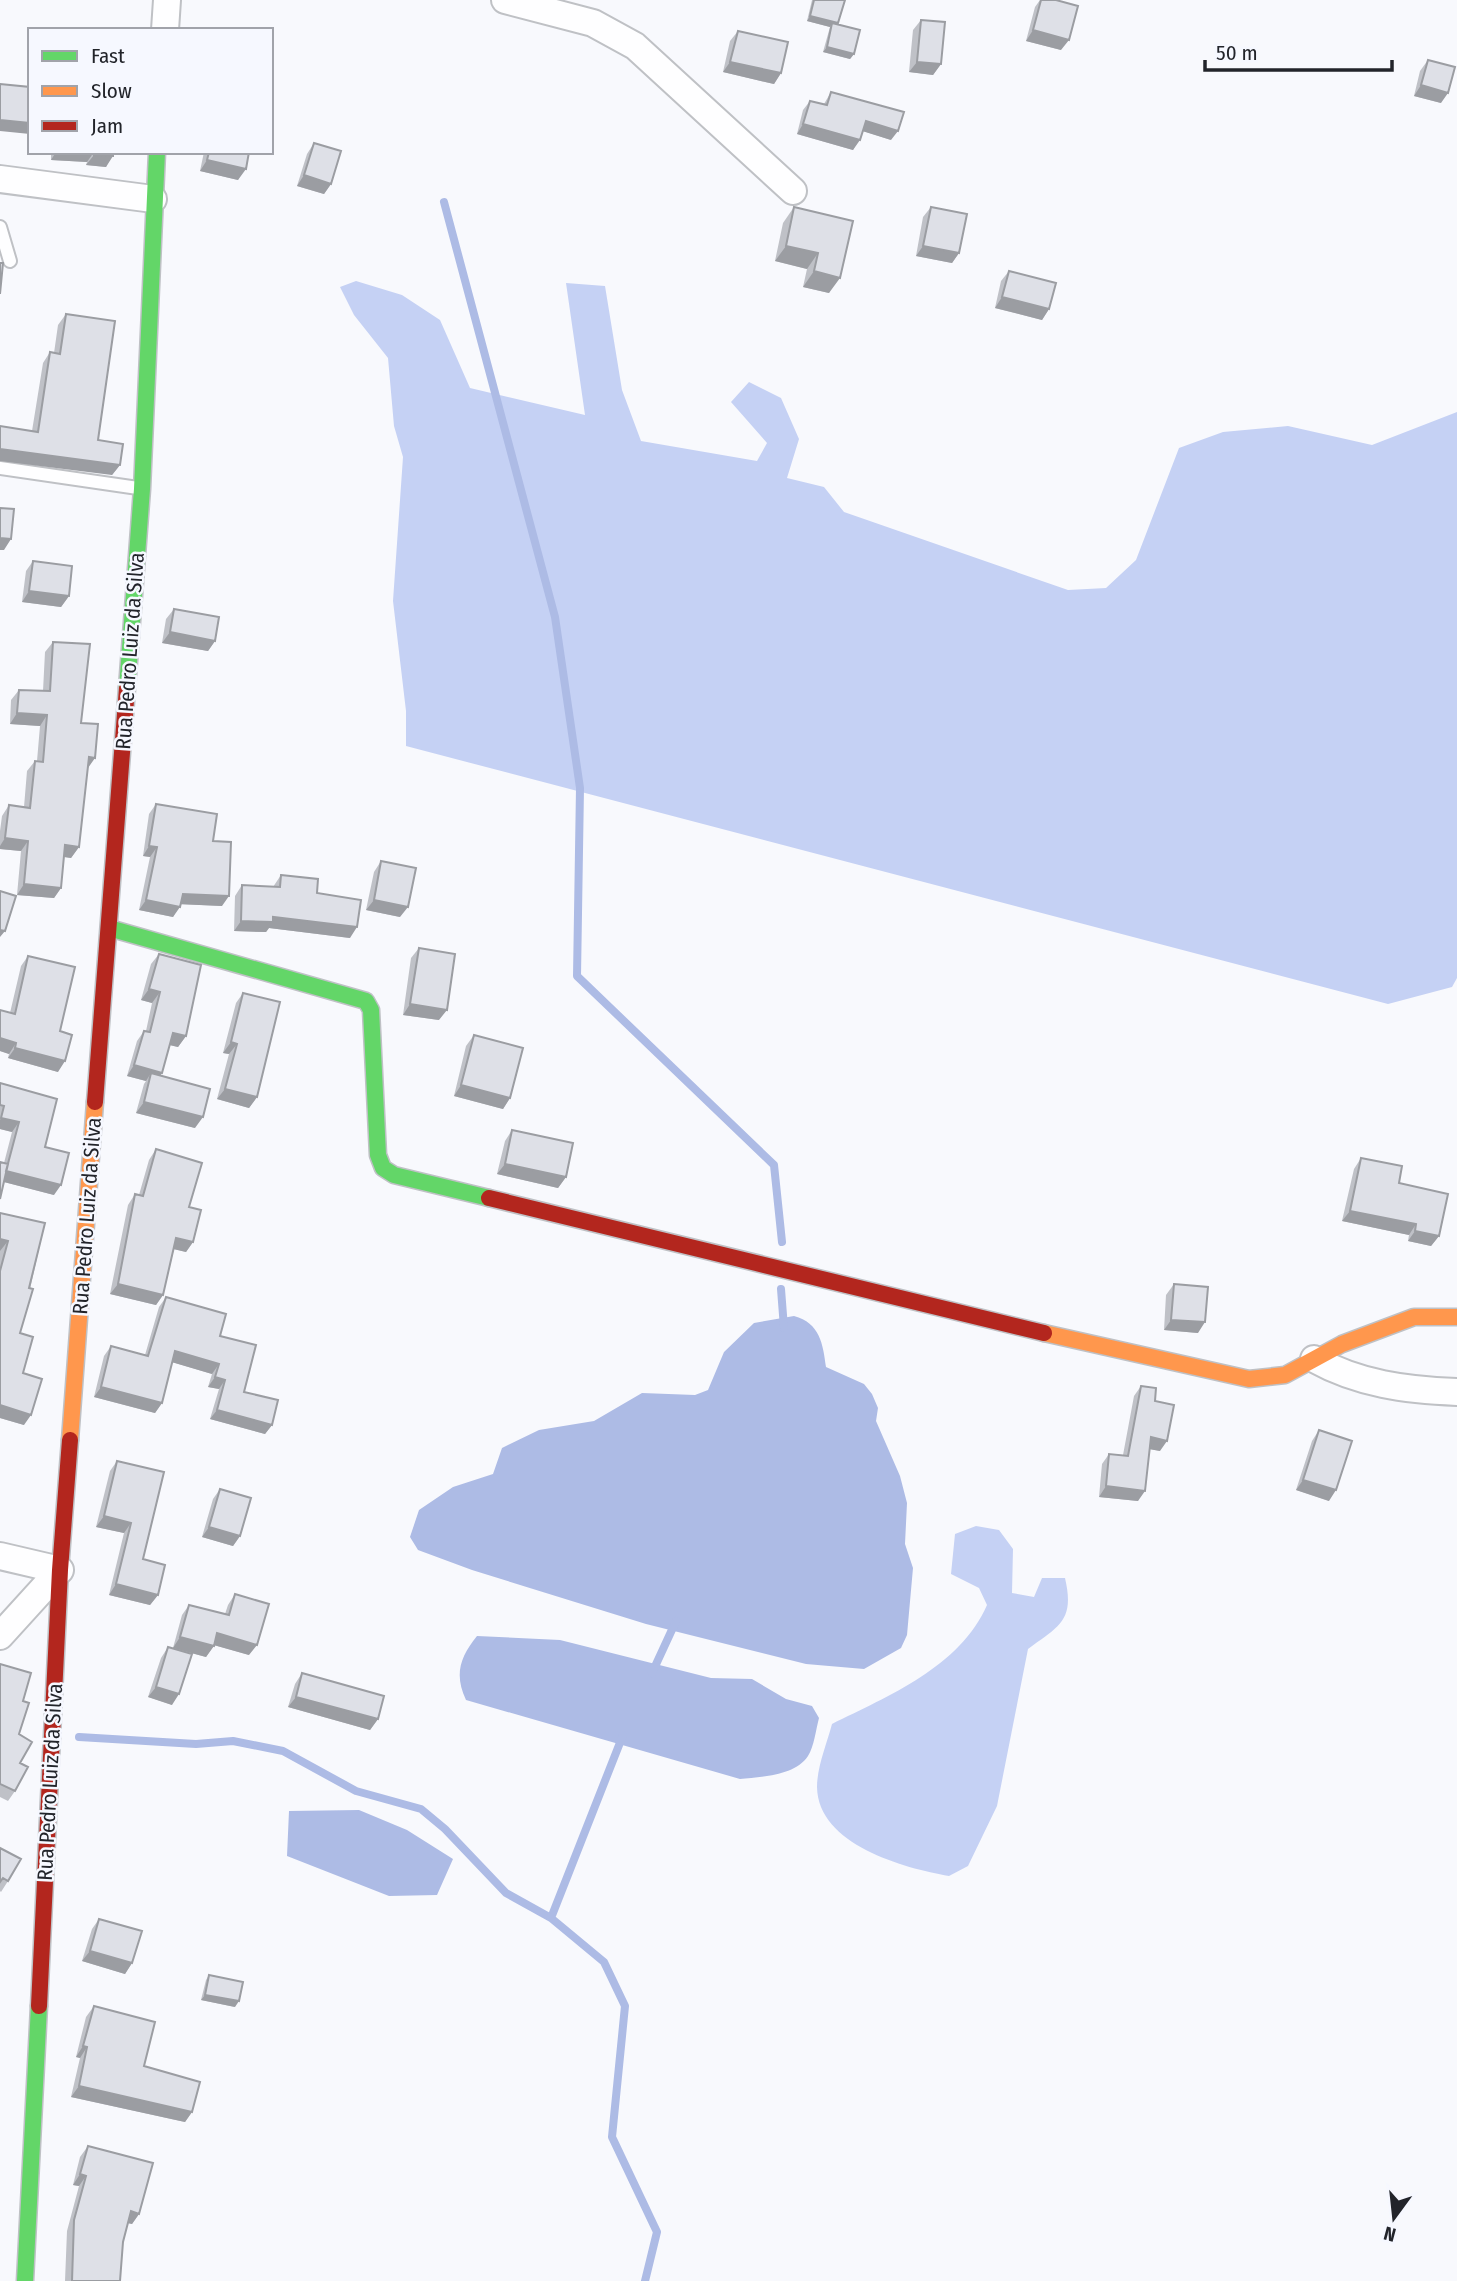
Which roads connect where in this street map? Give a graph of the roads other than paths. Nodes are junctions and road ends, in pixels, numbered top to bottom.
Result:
1 (167, 0) edge
2 (505, 0) edge
3 (165, 28) edge
4 (157, 154) edge
5 (0, 179) edge
6 (793, 191) dead end
7 (153, 200) junction
8 (0, 227) edge
9 (10, 261) dead end
10 (0, 468) edge
11 (142, 489) junction
12 (109, 928) junction
13 (1457, 1317) edge
14 (1314, 1359) junction
15 (1457, 1392) edge
16 (0, 1556) edge
17 (61, 1570) junction
18 (0, 1636) edge
19 (25, 2281) edge

1 - 3 street
2 - 6 street
4 - 7 street, Rua Pedro Luiz da Silva
5 - 7 street
7 - 11 street, Rua Pedro Luiz da Silva
8 - 9 lane
10 - 11 lane
11 - 12 street, Rua Pedro Luiz da Silva
12 - 14 street
12 - 17 street, Rua Pedro Luiz da Silva
13 - 14 street
14 - 15 street
16 - 17 street
17 - 18 street
17 - 19 street, Rua Pedro Luiz da Silva

